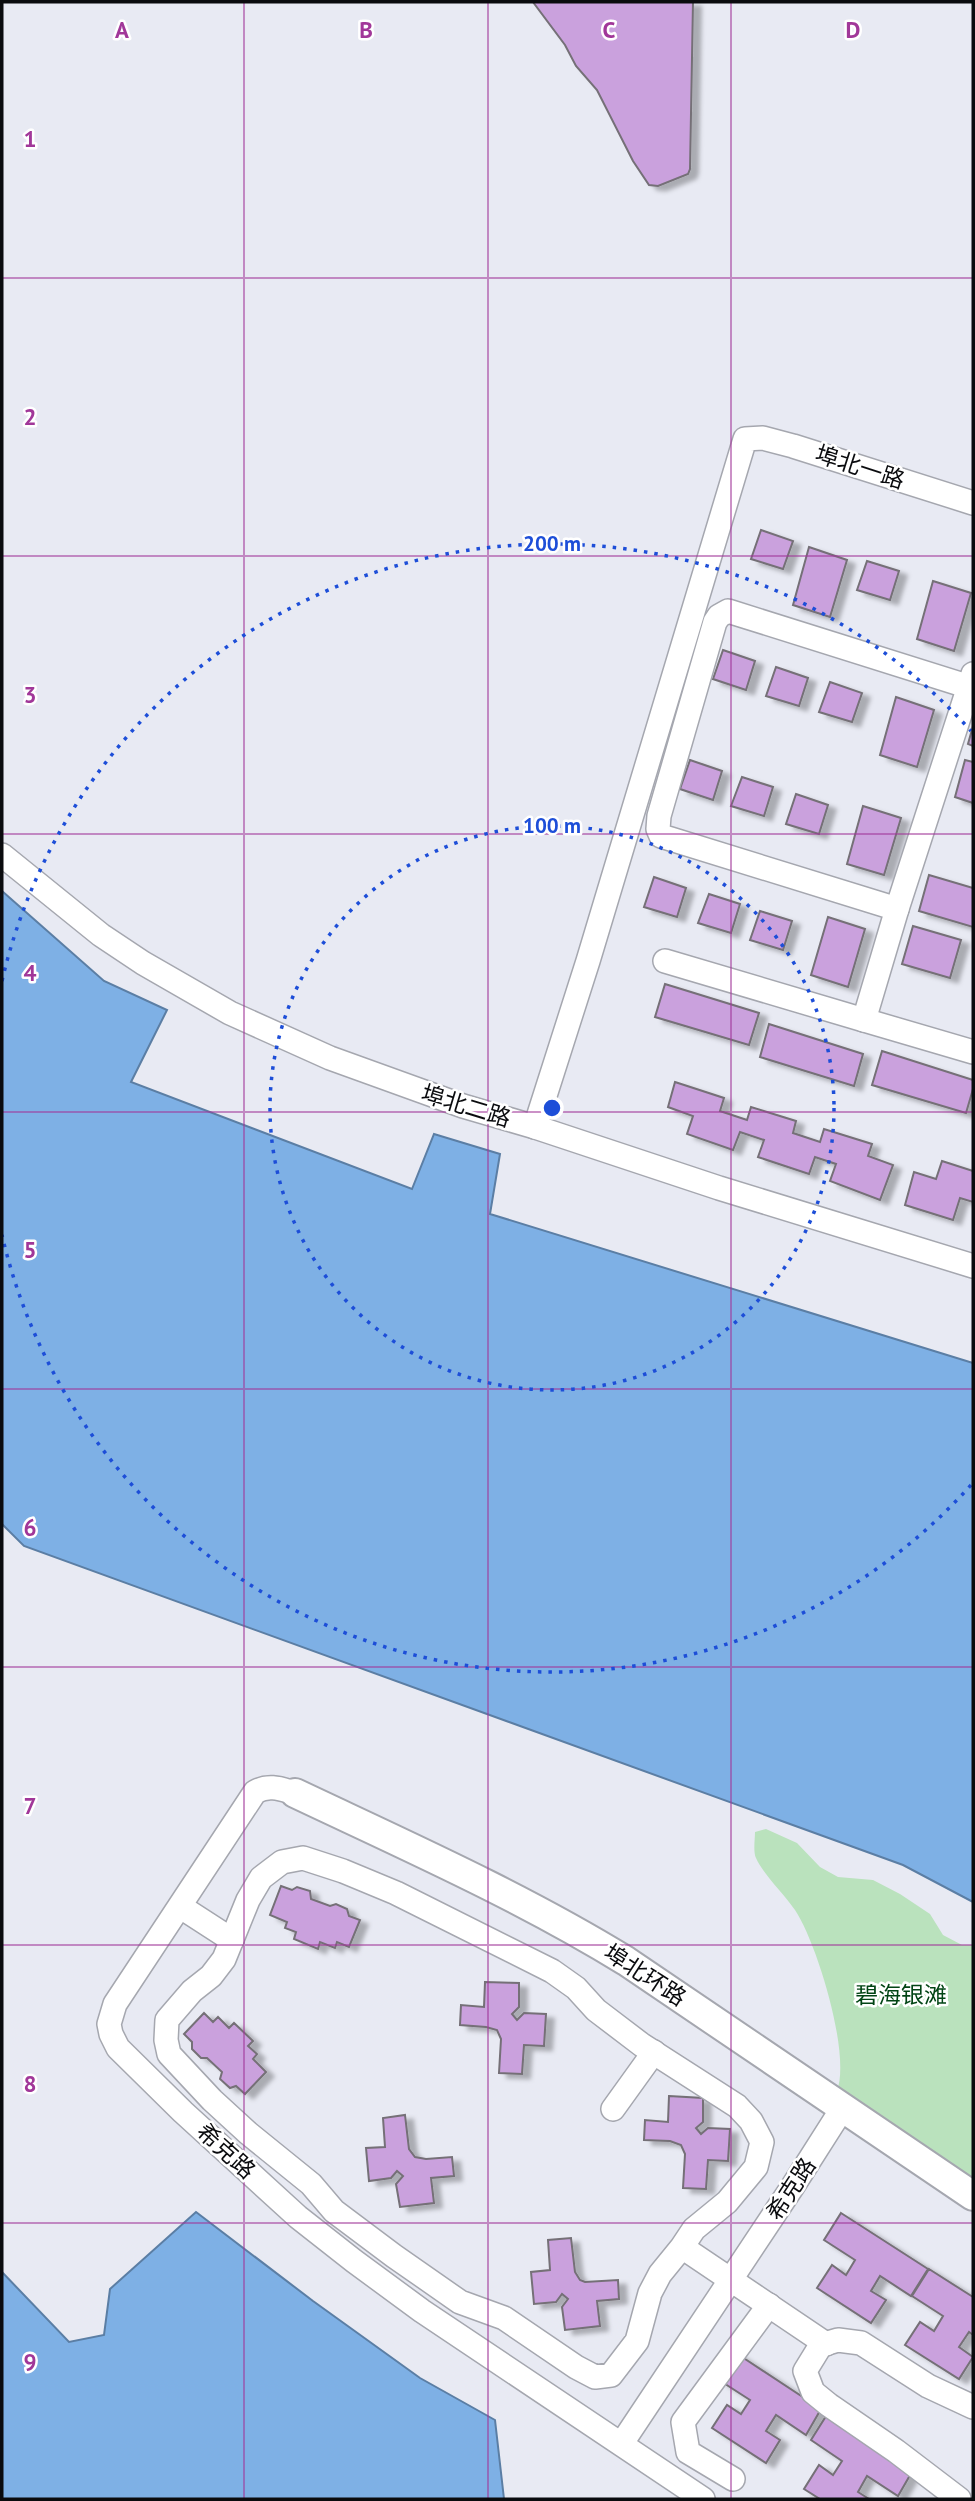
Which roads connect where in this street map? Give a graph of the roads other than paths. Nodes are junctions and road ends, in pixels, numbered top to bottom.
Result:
1 (973, 503) edge
2 (972, 683) edge
3 (2, 855) edge
4 (897, 909) junction
5 (665, 961) dead end
6 (864, 1020) junction
7 (973, 1052) edge
8 (535, 1127) junction
9 (973, 1266) edge
10 (295, 1793) joint
11 (180, 1907) junction
12 (232, 1940) junction
13 (654, 2052) junction
14 (612, 2109) dead end
15 (842, 2109) junction
16 (973, 2196) edge
17 (681, 2247) junction
18 (731, 2280) junction
19 (762, 2292) junction
20 (826, 2344) junction
21 (973, 2407) edge
22 (622, 2443) junction
23 (733, 2479) dead end
24 (703, 2499) edge
25 (959, 2499) edge

1 - 8 street, 埠北一路
2 - 4 street
2 - 4 street
3 - 8 street, 埠北二路
4 - 6 street
5 - 6 street
6 - 7 street
8 - 9 street, 埠北二路
10 - 11 street, 希克路
10 - 15 main road, 埠北环路
11 - 12 street
11 - 22 street, 希克路
12 - 13 street
12 - 17 street
13 - 14 street
13 - 17 street
15 - 16 main road, 埠北环路
15 - 18 street, 希克路
17 - 18 street
18 - 19 street
18 - 22 street, 希克路
19 - 20 street
19 - 23 street
20 - 21 street
20 - 25 street
22 - 24 street, 希克路

